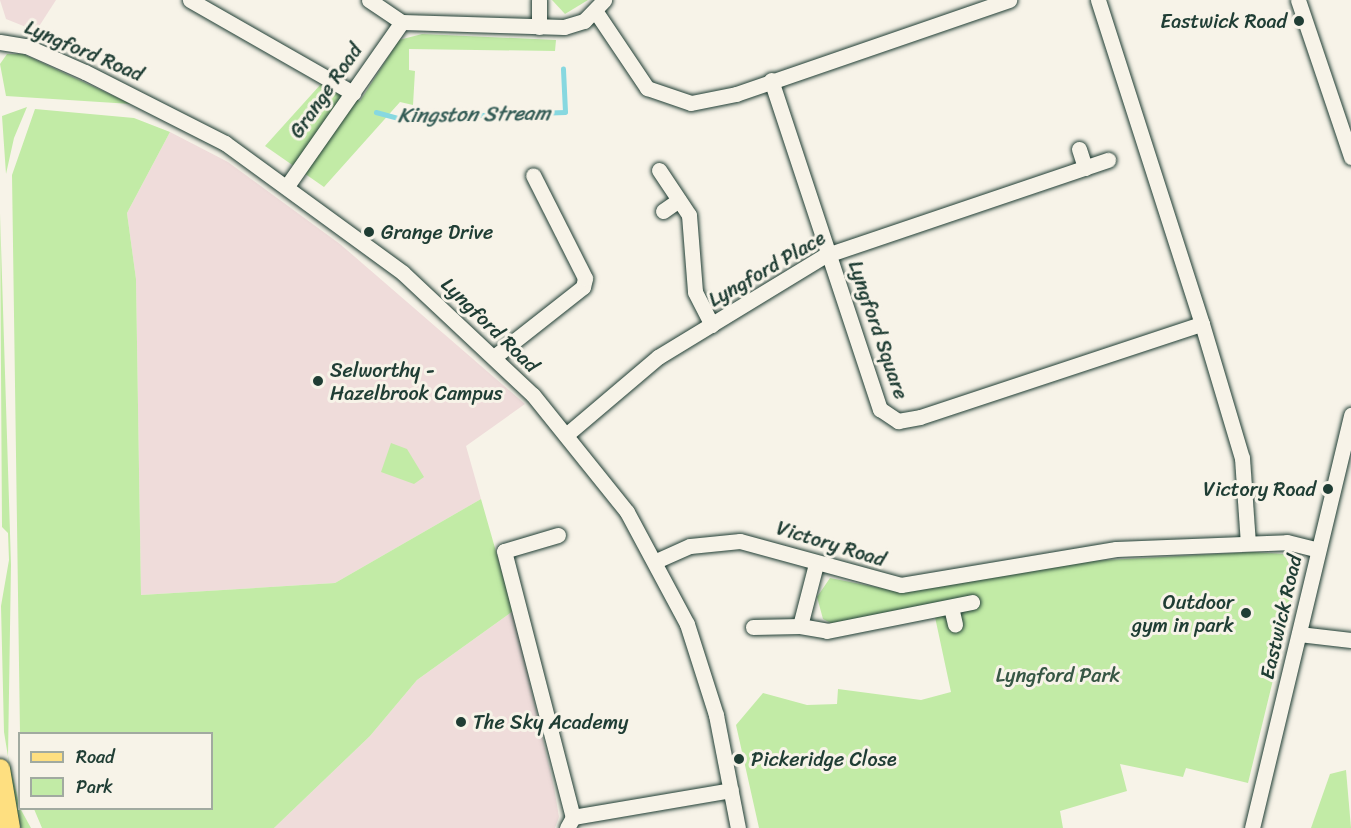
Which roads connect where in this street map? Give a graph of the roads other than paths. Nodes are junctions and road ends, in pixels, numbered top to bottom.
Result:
1 (190, 0) edge
2 (369, 0) edge
3 (539, 0) edge
4 (1009, 0) edge
5 (1098, 0) edge
6 (1298, 0) edge
7 (600, 6) edge
8 (402, 22) junction
9 (539, 27) junction
10 (0, 42) edge
11 (771, 80) junction
12 (353, 93) junction
13 (1079, 149) dead end
14 (1351, 158) edge
15 (1108, 160) dead end
16 (1085, 168) junction
17 (659, 170) dead end
18 (533, 176) dead end
19 (287, 186) junction
20 (679, 200) junction
21 (663, 211) dead end
22 (830, 254) junction
23 (712, 324) junction
24 (1202, 324) junction
25 (494, 357) junction
26 (1351, 415) edge
27 (566, 435) junction
28 (558, 535) dead end
29 (1248, 543) junction
30 (1318, 550) junction
31 (656, 561) junction
32 (816, 564) junction
33 (972, 602) dead end
34 (951, 607) junction
35 (955, 625) dead end
36 (753, 627) dead end
37 (801, 627) junction
38 (1299, 634) junction
39 (1351, 640) edge
40 (0, 769) edge
41 (731, 790) junction
42 (570, 823) edge
43 (10, 828) edge
44 (738, 828) edge
45 (1252, 828) edge

1 - 12 street
2 - 8 street
3 - 9 street
4 - 11 street
5 - 24 street
6 - 14 street
7 - 9 street
7 - 11 street
8 - 9 street
8 - 12 street, Grange Road
10 - 19 street, Lyngford Road
11 - 22 street, Lyngford Square
12 - 19 street, Grange Road
13 - 16 street
15 - 16 street, Lyngford Place
16 - 22 street, Lyngford Place
17 - 20 street
18 - 25 street
19 - 25 street, Lyngford Road
20 - 21 street
20 - 23 street
22 - 23 street, Lyngford Place
22 - 24 street, Lyngford Square
23 - 27 street, Lyngford Place
24 - 29 street
25 - 27 street, Lyngford Road
26 - 30 street, Eastwick Road
27 - 31 street, Lyngford Road
28 - 42 street
29 - 30 street, Victory Road
29 - 32 street, Victory Road
30 - 38 street, Eastwick Road
31 - 32 street, Victory Road
31 - 41 street, Lyngford Road
32 - 37 street
33 - 34 street
34 - 35 street
34 - 37 street
36 - 37 street
38 - 39 street
38 - 45 street, Eastwick Road
40 - 43 main road
41 - 42 street
41 - 44 street, Lyngford Road

